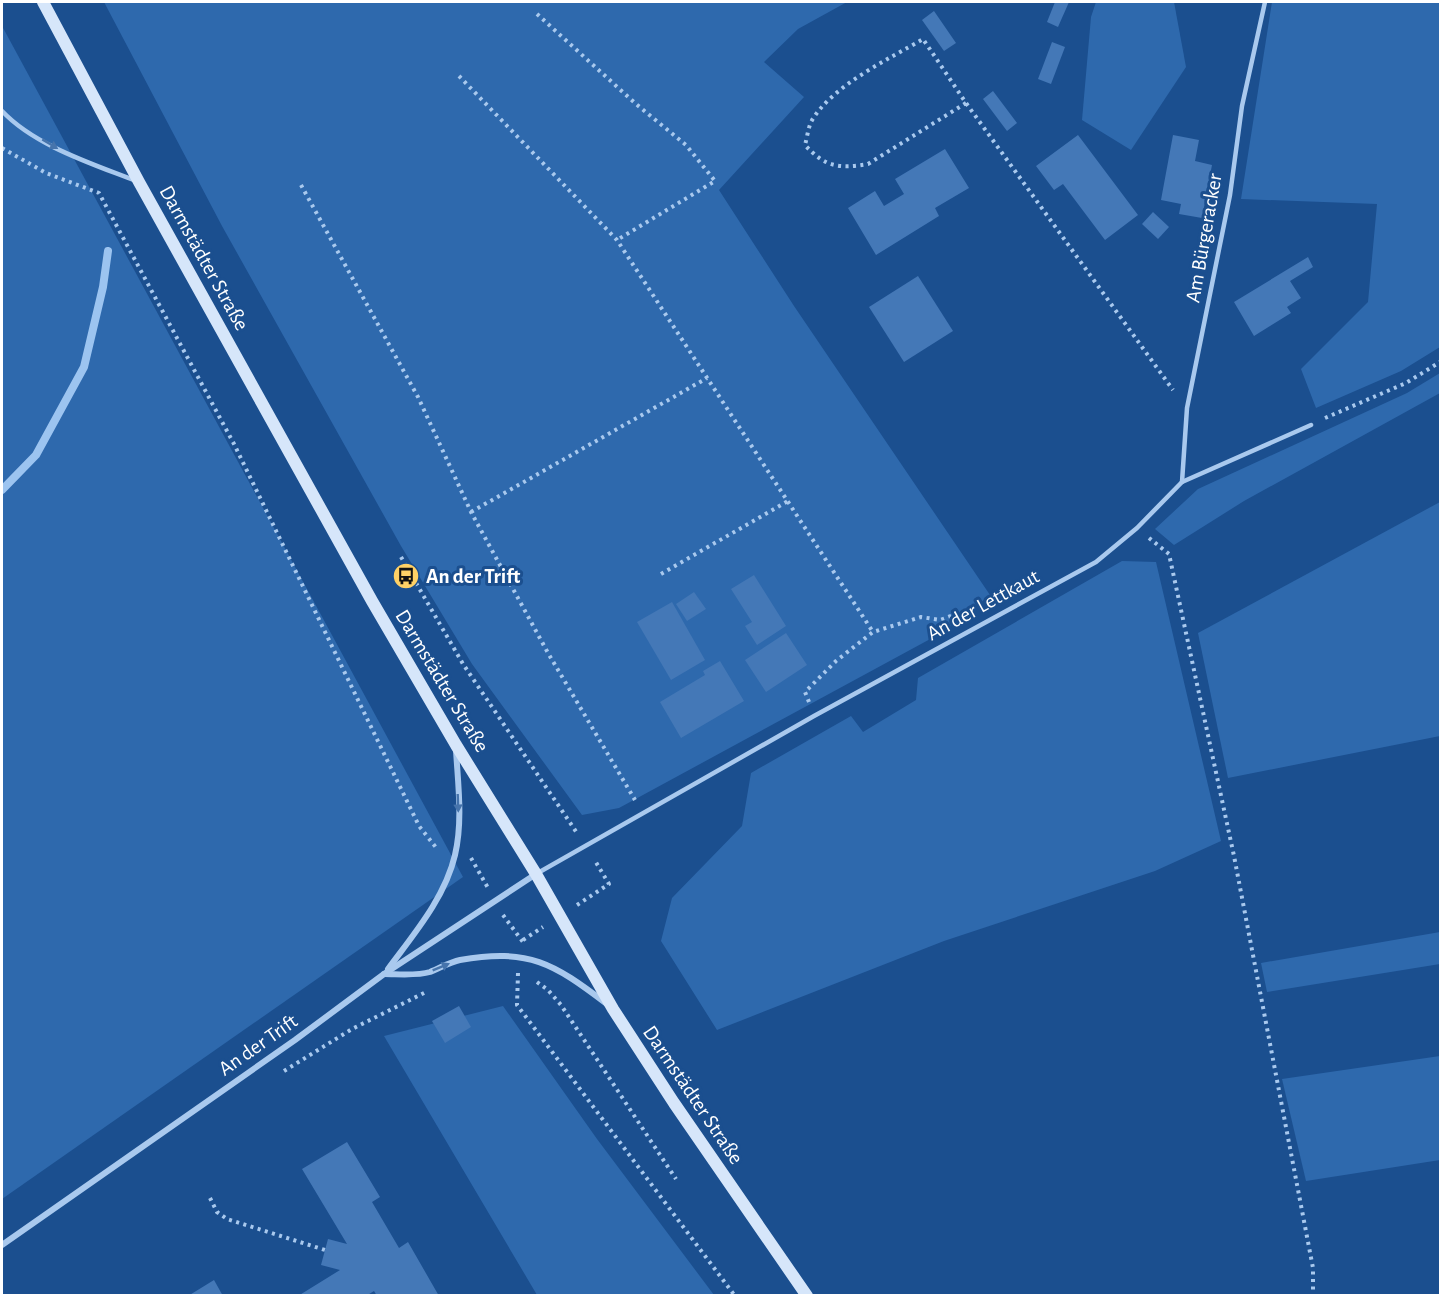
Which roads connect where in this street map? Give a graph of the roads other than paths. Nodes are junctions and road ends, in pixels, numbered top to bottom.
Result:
1 (43, 2) edge
2 (1265, 2) edge
3 (2, 111) edge
4 (140, 182) junction
5 (1311, 424) road end
6 (1182, 482) junction
7 (456, 745) junction
8 (536, 874) junction
9 (384, 974) junction
10 (613, 1009) junction
11 (2, 1245) edge
12 (807, 1296) edge

1 - 4 main road, Darmstädter Straße
2 - 6 lane, Am Bürgeracker
3 -> 4 lane
4 - 7 main road, Darmstädter Straße
5 - 6 lane, An der Lettkaut
6 - 8 lane, An der Lettkaut
7 - 8 main road, Darmstädter Straße
7 -> 9 street
8 - 9 street, An der Trift
8 - 10 main road, Darmstädter Straße
9 -> 10 street
9 - 11 street, An der Trift
10 - 12 main road, Darmstädter Straße

